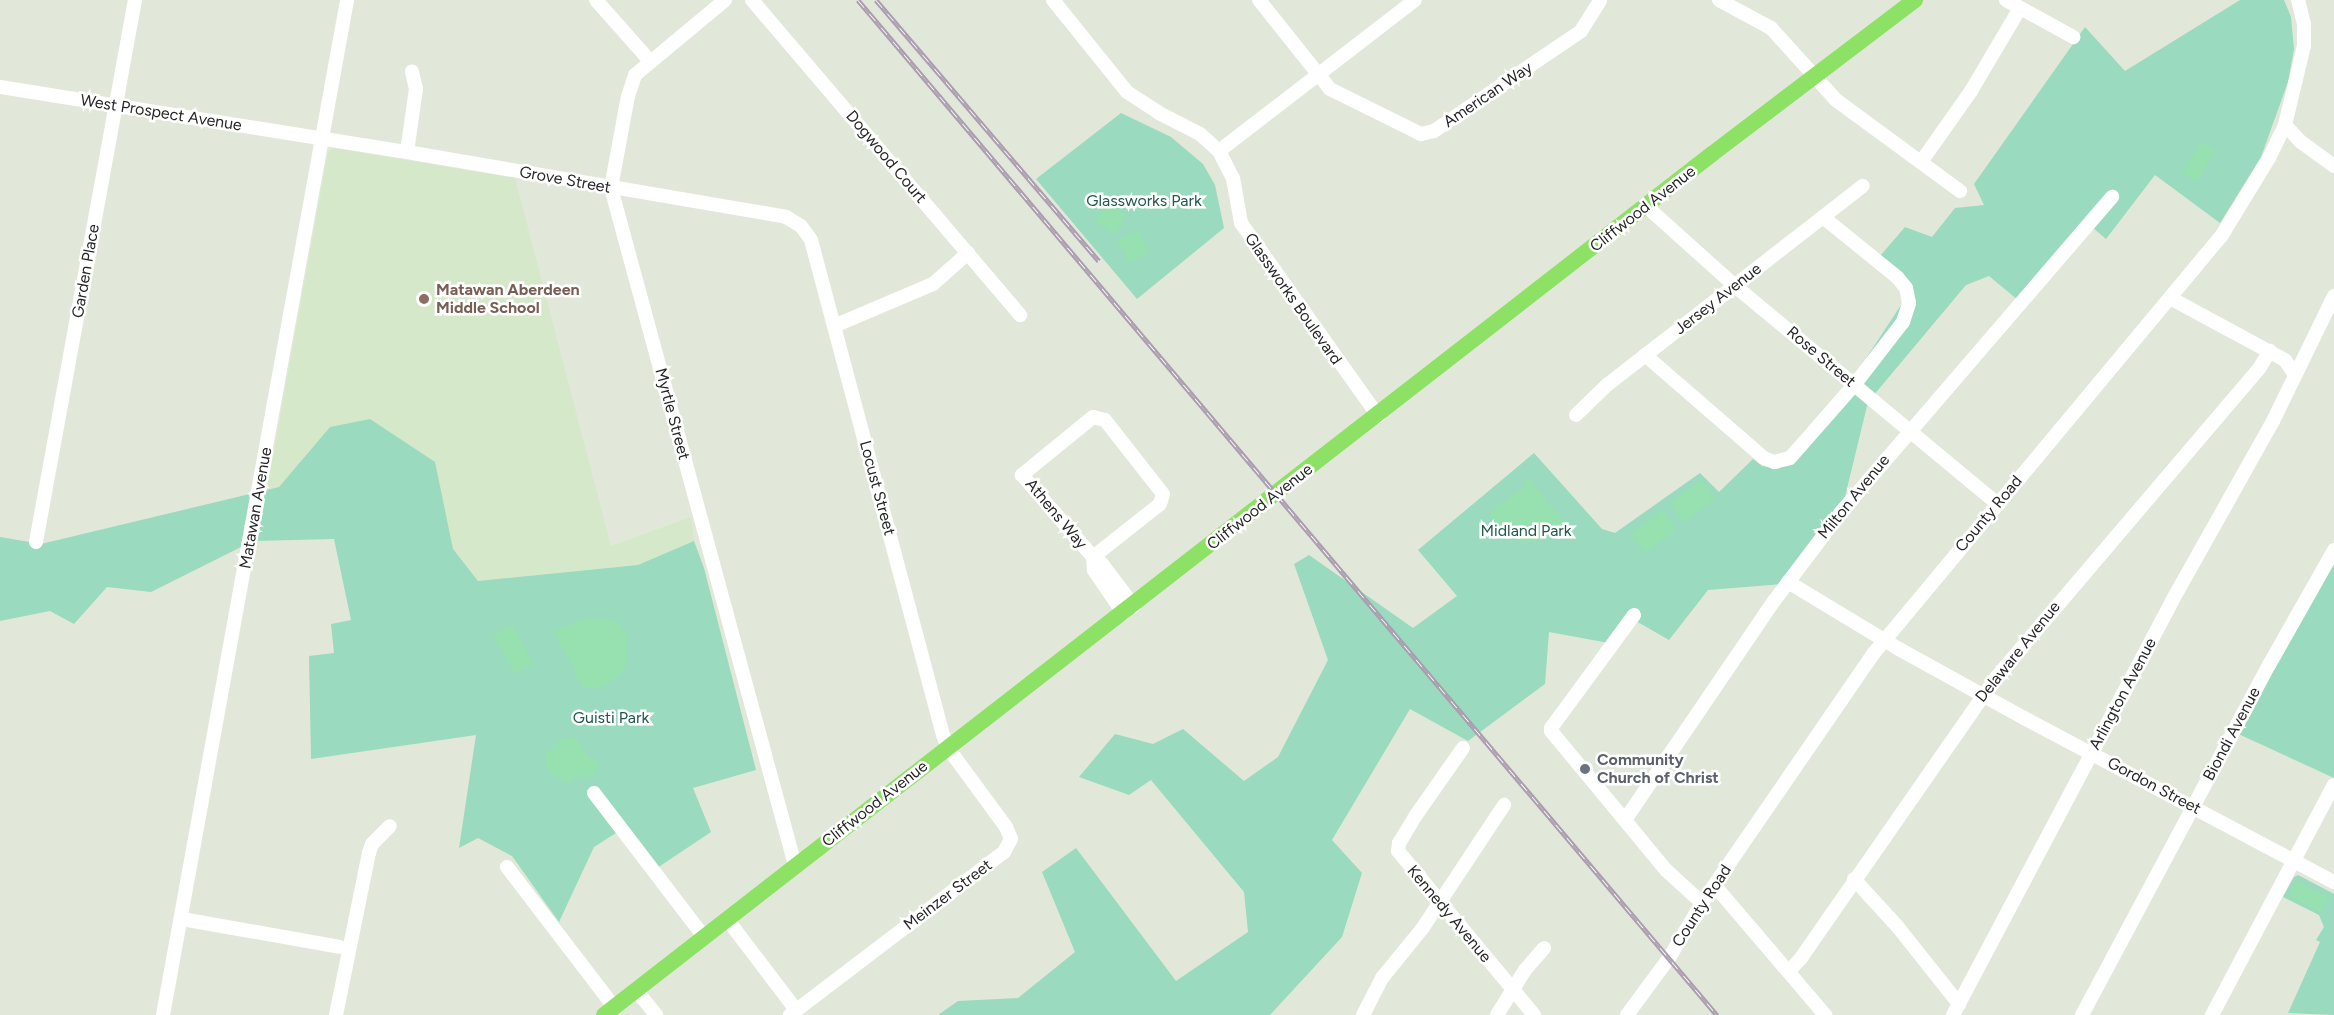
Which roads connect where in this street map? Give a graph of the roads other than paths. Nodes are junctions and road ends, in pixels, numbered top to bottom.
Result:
1 (135, 0) edge
2 (347, 0) edge
3 (596, 0) edge
4 (725, 0) edge
5 (752, 0) edge
6 (1053, 0) edge
7 (1259, 0) edge
8 (1415, 0) edge
9 (1600, 0) edge
10 (1719, 0) edge
11 (1915, 0) edge
12 (2006, 0) edge
13 (2298, 0) edge
14 (2020, 8) junction
15 (2073, 37) dead end
16 (650, 61) junction
17 (412, 71) dead end
18 (1319, 75) junction
19 (1814, 78) junction
20 (0, 87) edge
21 (116, 105) junction
22 (2285, 125) junction
23 (323, 138) junction
24 (1219, 151) junction
25 (406, 152) junction
26 (1921, 162) junction
27 (2334, 166) edge
28 (1863, 186) dead end
29 (611, 188) junction
30 (1959, 191) dead end
31 (2112, 197) dead end
32 (1647, 207) junction
33 (1823, 217) junction
34 (803, 229) joint
35 (968, 253) junction
36 (1735, 286) junction
37 (2334, 296) edge
38 (2172, 299) junction
39 (1020, 315) dead end
40 (834, 326) junction
41 (2270, 351) junction
42 (1645, 355) junction
43 (2295, 375) junction
44 (1855, 384) junction
45 (1576, 415) dead end
46 (1378, 416) junction
47 (1909, 431) junction
48 (1998, 504) junction
49 (36, 542) dead end
50 (2334, 550) edge
51 (1093, 557) junction
52 (1788, 582) junction
53 (1129, 609) junction
54 (1634, 615) dead end
55 (1884, 640) junction
56 (1982, 695) junction
57 (948, 748) junction
58 (1463, 748) dead end
59 (2092, 753) junction
60 (2334, 785) edge
61 (594, 793) dead end
62 (1504, 805) dead end
63 (2192, 807) junction
64 (1625, 820) junction
65 (390, 826) dead end
66 (2294, 861) junction
67 (795, 865) junction
68 (507, 867) dead end
69 (1854, 879) junction
70 (2334, 882) edge
71 (1715, 886) junction
72 (1438, 902) junction
73 (1702, 903) junction
74 (727, 919) junction
75 (182, 920) junction
76 (704, 937) junction
77 (340, 947) dead end
78 (1544, 948) dead end
79 (1789, 971) junction
80 (636, 990) junction
81 (1513, 990) junction
82 (1956, 1009) edge
83 (609, 1011) edge
84 (793, 1013) edge
85 (164, 1015) edge
86 (336, 1015) edge
87 (656, 1015) edge
88 (1363, 1015) edge
89 (1497, 1015) edge
90 (1534, 1015) edge
91 (1627, 1015) edge
92 (1825, 1015) edge
93 (2082, 1015) edge
94 (2212, 1015) edge

1 - 21 street, Garden Place
2 - 23 street, Matawan Avenue
3 - 16 street
4 - 16 street, Myrtle Street
5 - 35 street, Dogwood Court
6 - 24 street, Glassworks Boulevard
7 - 18 street, American Way
8 - 18 street
9 - 18 street, American Way
10 - 19 street
11 - 19 main road, Cliffwood Avenue
12 - 14 street
13 - 22 street, County Road
14 - 15 street
14 - 26 street
16 - 29 street, Myrtle Street
17 - 25 street
18 - 24 street
19 - 26 street
19 - 32 main road, Cliffwood Avenue
20 - 21 street, West Prospect Avenue
21 - 23 street, West Prospect Avenue
21 - 49 street, Garden Place
22 - 27 street
22 - 38 street, County Road
23 - 25 street, Grove Street
23 - 75 street, Matawan Avenue
24 - 46 street, Glassworks Boulevard
25 - 29 street, Grove Street
26 - 30 street
28 - 33 street, Jersey Avenue
29 - 34 street, Grove Street
29 - 67 street, Myrtle Street
31 - 47 street, Milton Avenue
32 - 36 street, Rose Street
32 - 46 main road, Cliffwood Avenue
33 - 36 street, Jersey Avenue
33 - 44 street
34 - 40 street, Locust Street
35 - 39 street, Dogwood Court
35 - 40 street
36 - 42 street, Jersey Avenue
36 - 44 street, Rose Street
37 - 43 street
38 - 41 street
38 - 48 street, County Road
40 - 57 street, Locust Street
41 - 43 street
41 - 56 street, Delaware Avenue
42 - 44 street
42 - 45 street, Jersey Avenue
43 - 59 street, Arlington Avenue
44 - 47 street, Rose Street
46 - 53 main road, Cliffwood Avenue
47 - 48 street, Rose Street
47 - 52 street, Milton Avenue
48 - 55 street, County Road
50 - 63 street, Biondi Avenue
51 - 51 street, Athens Way
51 - 53 street, Athens Way
52 - 55 street, Gordon Street
52 - 64 street, Milton Avenue
53 - 57 main road, Cliffwood Avenue
54 - 64 street
55 - 56 street, Gordon Street
55 - 71 street, County Road
56 - 59 street, Gordon Street
56 - 69 street, Delaware Avenue
57 - 67 main road, Cliffwood Avenue
57 - 84 street, Meinzer Street
58 - 72 street, Kennedy Avenue
59 - 63 street, Gordon Street
59 - 82 street, Arlington Avenue
60 - 66 street
61 - 76 street
62 - 72 street
63 - 66 street, Gordon Street
63 - 93 street, Biondi Avenue
64 - 73 street
65 - 86 street
66 - 70 street, Gordon Street
66 - 94 street
67 - 74 main road, Cliffwood Avenue
68 - 83 street
69 - 79 street, Delaware Avenue
69 - 82 street
71 - 73 street, County Road
71 - 79 street
72 - 81 street, Kennedy Avenue
72 - 88 street
73 - 91 street, County Road
74 - 76 main road, Cliffwood Avenue
74 - 84 street
75 - 77 street
75 - 85 street, Matawan Avenue
76 - 80 main road, Cliffwood Avenue
78 - 81 street
79 - 92 street
80 - 83 main road, Cliffwood Avenue
80 - 87 street
81 - 89 street
81 - 90 street, Kennedy Avenue

